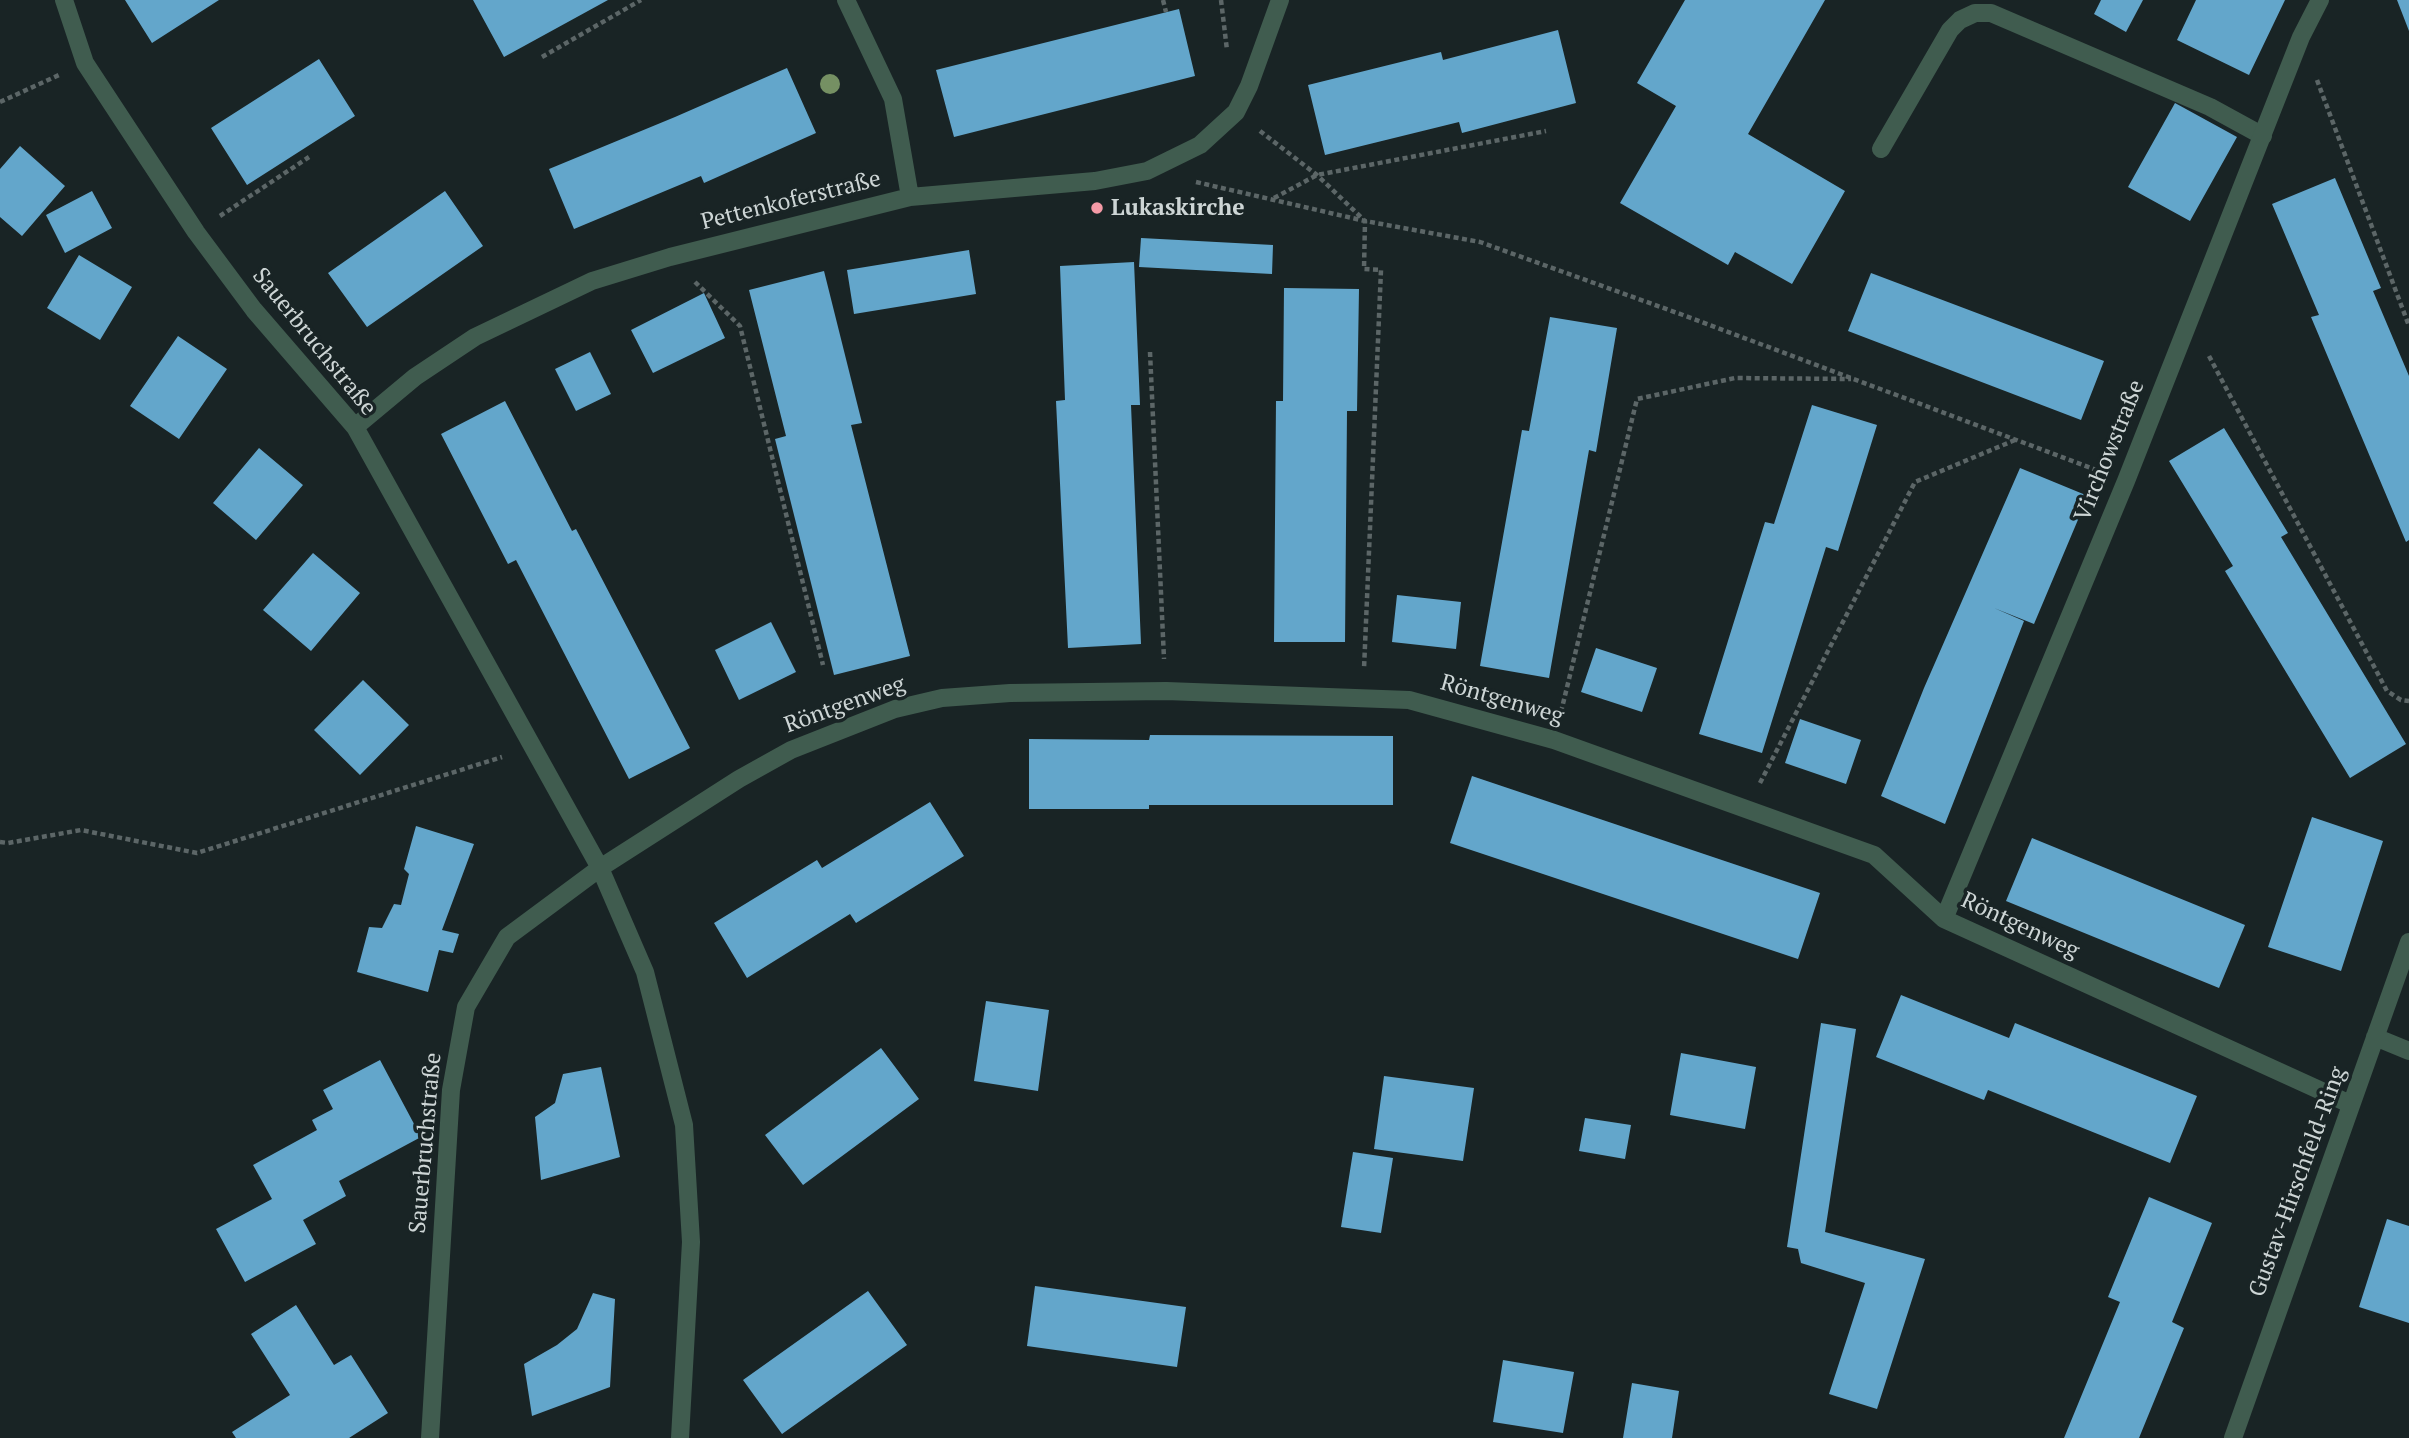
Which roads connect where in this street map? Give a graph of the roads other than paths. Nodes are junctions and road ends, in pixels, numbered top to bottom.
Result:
1 (64, 0) edge
2 (846, 0) edge
3 (1280, 0) edge
4 (2320, 0) edge
5 (2263, 136) junction
6 (1881, 149) dead end
7 (910, 197) junction
8 (355, 428) junction
9 (600, 868) junction
10 (1944, 919) junction
11 (2409, 942) edge
12 (2375, 1037) junction
13 (2409, 1051) edge
14 (2350, 1104) junction
15 (430, 1438) edge
16 (680, 1438) edge
17 (2233, 1438) edge

1 - 8 street, Sauerbruchstraße
2 - 7 street
3 - 7 street, Pettenkoferstraße
4 - 5 street, Virchowstraße
5 - 6 street
5 - 10 street, Virchowstraße
7 - 8 street, Pettenkoferstraße
8 - 9 street, Sauerbruchstraße
9 - 10 street, Röntgenweg
9 - 15 street, Sauerbruchstraße
9 - 16 street, Sauerbruchstraße
10 - 14 street, Röntgenweg
11 - 12 street, Gustav-Hirschfeld-Ring
12 - 13 street
12 - 14 street, Gustav-Hirschfeld-Ring
14 - 17 street, Gustav-Hirschfeld-Ring

